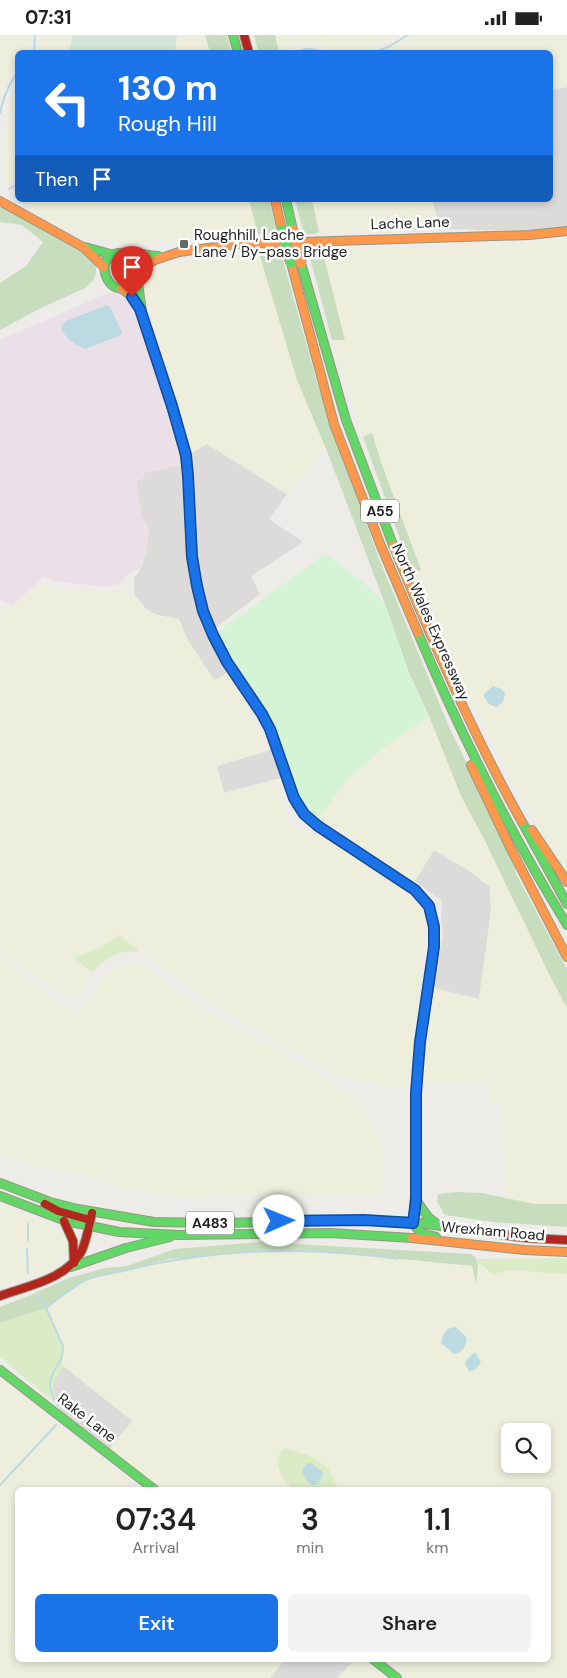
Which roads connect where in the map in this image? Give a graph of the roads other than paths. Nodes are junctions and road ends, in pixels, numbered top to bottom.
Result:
1 (233, 35) edge
2 (244, 35) edge
3 (237, 50) edge
4 (248, 50) edge
5 (1, 201) edge
6 (275, 202) edge
7 (286, 202) edge
8 (567, 231) edge
9 (83, 247) junction
10 (125, 253) junction
11 (114, 255) junction
12 (165, 256) junction
13 (296, 263) junction
14 (104, 267) junction
15 (138, 274) junction
16 (121, 288) junction
17 (140, 309) junction
18 (435, 673) junction
19 (484, 750) junction
20 (567, 882) edge
21 (567, 904) edge
22 (567, 925) edge
23 (567, 957) edge
24 (0, 1183) edge
25 (0, 1196) edge
26 (416, 1200) junction
27 (90, 1220) junction
28 (64, 1221) junction
29 (413, 1223) junction
30 (442, 1228) junction
31 (179, 1235) junction
32 (567, 1239) edge
33 (453, 1242) junction
34 (567, 1252) edge
35 (71, 1266) junction
36 (0, 1296) edge
37 (0, 1370) edge
38 (150, 1487) edge
39 (377, 1662) edge
40 (397, 1678) edge

1 - 3 main road
2 - 4 main road
5 - 9 main road
6 - 13 main road, North Wales Expressway / A55, bridge
7 - 13 main road, North Wales Expressway / A55, bridge
8 - 12 main road, Lache Lane
9 - 11 main road
9 - 14 main road
10 - 11 main road
10 - 12 main road, Lache Lane
10 - 15 main road
11 - 14 main road
12 - 15 main road, Lache Lane
13 - 18 main road, North Wales Expressway / A55
13 - 19 main road, North Wales Expressway / A55
14 - 16 main road
15 - 16 main road
15 - 17 main road
16 - 17 main road
17 - 26 main road
18 - 22 main road, North Wales Expressway / A55
18 - 23 main road
19 - 20 main road
19 - 21 main road, North Wales Expressway / A55
24 - 27 main road, A483
25 - 28 main road, A483
26 - 29 main road
26 - 30 main road
27 - 28 main road, A483
27 - 29 main road, Wrexham Road / A483
27 - 31 main road, Wrexham Road / A483
27 - 35 main road
28 - 35 main road
29 - 30 main road, Wrexham Road / A483
29 - 33 main road
30 - 32 main road, Wrexham Road / A483
31 - 33 main road, Wrexham Road / A483
31 - 35 main road
33 - 34 main road, Wrexham Road / A483
35 - 36 main road
37 - 38 main road, Rake Lane
39 - 40 main road

